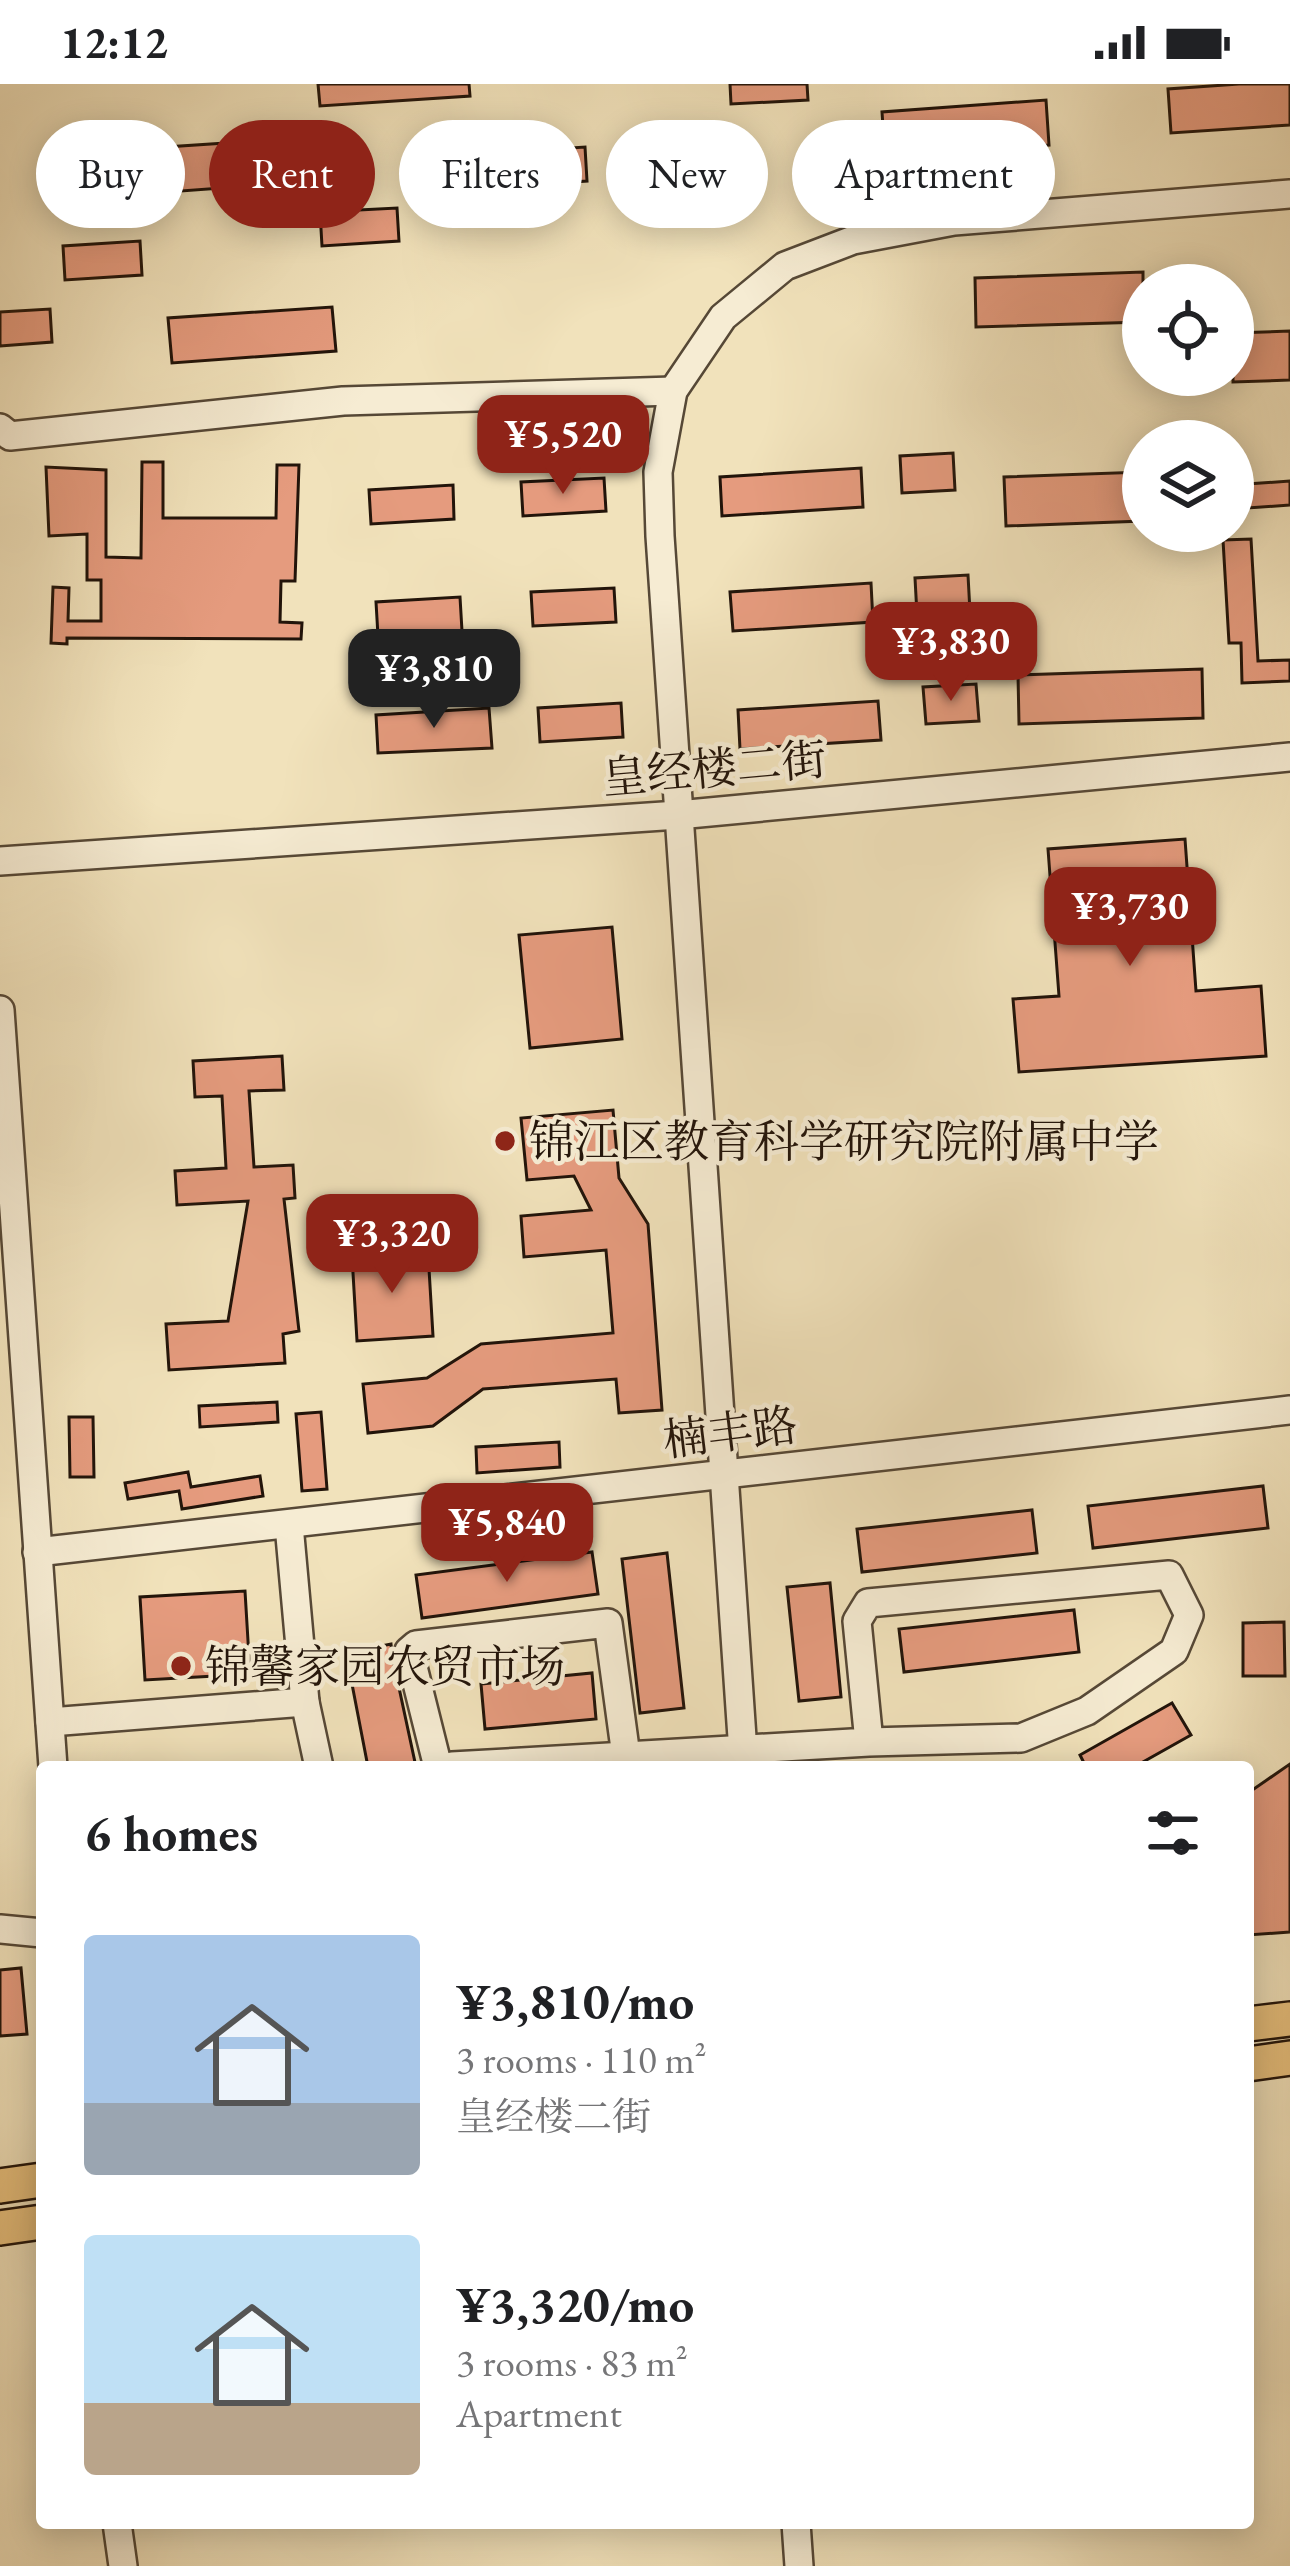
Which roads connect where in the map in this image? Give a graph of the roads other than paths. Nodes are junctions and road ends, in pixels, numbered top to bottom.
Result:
1 (1290, 194) edge
2 (674, 391) junction
3 (0, 428) edge
4 (1290, 757) edge
5 (678, 815) junction
6 (0, 861) edge
7 (0, 1010) edge
8 (1290, 1410) edge
9 (724, 1474) junction
10 (290, 1525) junction
11 (37, 1552) junction
12 (305, 1702) junction
13 (50, 1723) junction
14 (868, 1742) junction
15 (743, 1758) edge
16 (617, 1760) edge
17 (53, 1761) edge
18 (318, 1761) edge
19 (436, 1761) edge
20 (0, 1929) edge
21 (36, 1933) edge
22 (1290, 2019) edge
23 (1254, 2023) edge
24 (1290, 2058) edge
25 (1254, 2063) edge
26 (36, 2181) edge
27 (0, 2186) edge
28 (36, 2223) edge
29 (0, 2228) edge
30 (118, 2529) edge
31 (796, 2529) edge
32 (123, 2566) edge
33 (799, 2566) edge

1 - 2 street
2 - 3 street
2 - 5 street
4 - 5 street, 皇经楼二街
5 - 6 street, 皇经楼二街
5 - 9 street
7 - 11 street
8 - 9 street, 楠丰路
9 - 10 street, 楠丰路
9 - 15 street
10 - 11 street, 楠丰路
10 - 12 street
11 - 13 street
12 - 13 street
12 - 18 street
13 - 17 street
14 - 14 street
14 - 15 street
15 - 16 street
16 - 19 street
20 - 21 street
22 - 23 main road
24 - 25 main road
26 - 27 main road
28 - 29 main road
30 - 32 street
31 - 33 street

